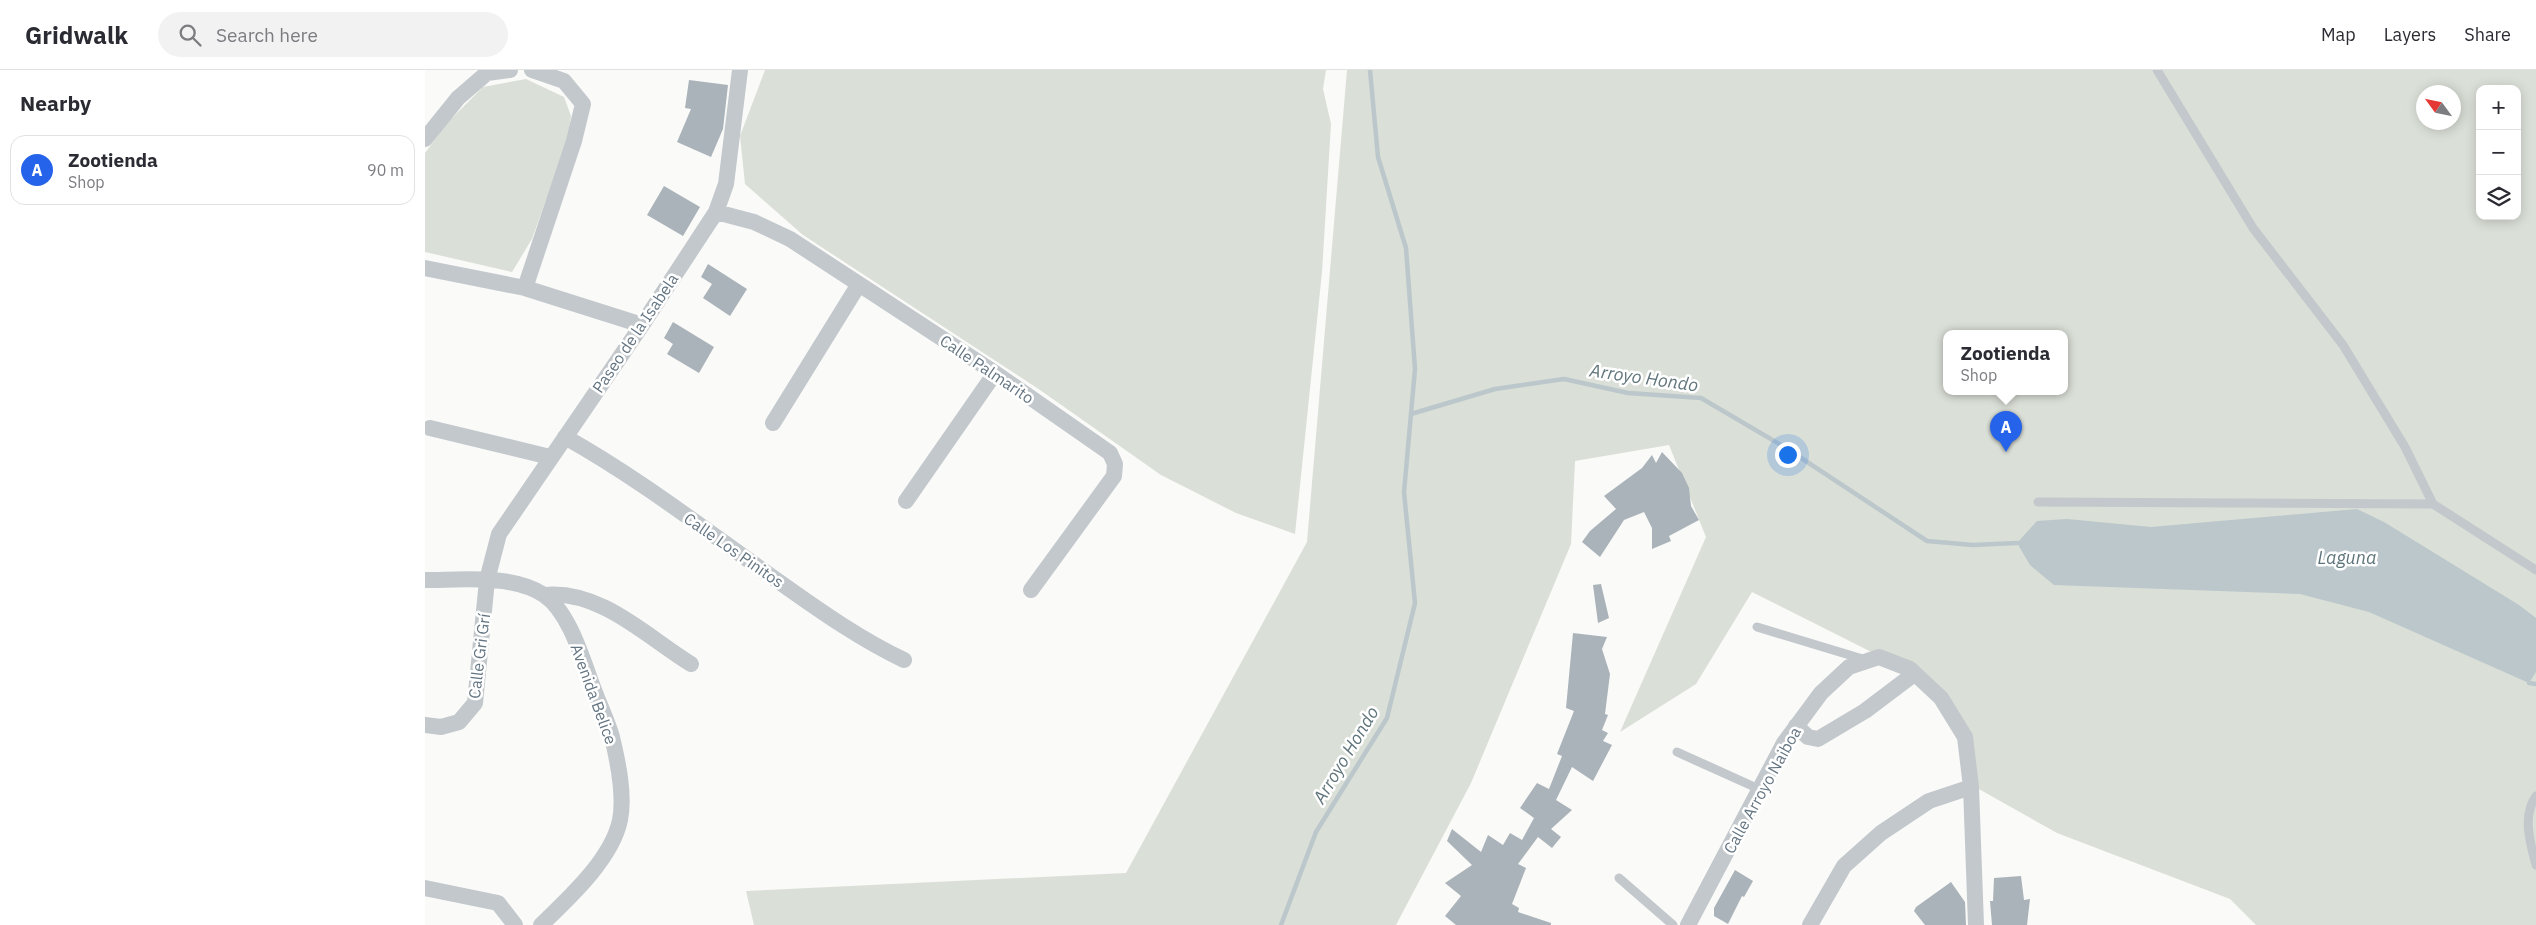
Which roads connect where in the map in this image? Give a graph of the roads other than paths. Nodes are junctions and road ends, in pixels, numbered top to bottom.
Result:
1 (510, 70) edge
2 (532, 70) edge
3 (740, 70) edge
4 (2157, 70) edge
5 (425, 139) edge
6 (716, 212) junction
7 (425, 268) edge
8 (859, 284) junction
9 (525, 288) junction
10 (642, 324) junction
11 (995, 373) junction
12 (773, 423) dead end
13 (430, 428) dead end
14 (565, 437) junction
15 (549, 457) junction
16 (907, 501) dead end
17 (2038, 502) dead end
18 (2433, 504) junction
19 (2536, 570) edge
20 (425, 580) edge
21 (487, 580) junction
22 (1031, 590) dead end
23 (544, 595) junction
24 (1757, 627) dead end
25 (1874, 659) junction
26 (904, 660) dead end
27 (691, 664) dead end
28 (1914, 674) junction
29 (425, 725) edge
30 (1796, 726) junction
31 (1677, 752) dead end
32 (1971, 787) junction
33 (1759, 790) junction
34 (2536, 796) edge
35 (2534, 848) edge
36 (2536, 865) edge
37 (1619, 878) dead end
38 (425, 888) edge
39 (546, 924) edge
40 (515, 925) edge
41 (1673, 925) edge
42 (1688, 925) edge
43 (1810, 925) edge
44 (1976, 925) edge

1 - 5 street
2 - 9 street
3 - 6 street, Paseo de la Isabela
4 - 18 lane
6 - 8 street, Calle Palmarito
6 - 10 street, Paseo de la Isabela
7 - 9 street
8 - 11 street, Calle Palmarito
8 - 12 street
9 - 10 street
10 - 14 street, Paseo de la Isabela
11 - 16 street
11 - 22 street, Calle Palmarito
13 - 15 street
14 - 15 street, Paseo de la Isabela
14 - 26 street, Calle Los Pinitos
15 - 21 street, Paseo de la Isabela
17 - 18 lane
18 - 19 lane
20 - 21 street, Avenida Belice
21 - 23 street, Avenida Belice
21 - 29 street, Calle Gri Grí
23 - 27 street
23 - 39 street, Avenida Belice
24 - 25 lane
25 - 28 street
25 - 30 street, Calle Arroyo Naiboa
28 - 30 street
28 - 32 street
30 - 33 street, Calle Arroyo Naiboa
31 - 33 lane
32 - 43 street
32 - 44 street
33 - 42 street, Calle Arroyo Naiboa
34 - 35 lane
35 - 36 lane
37 - 41 lane
38 - 40 street

